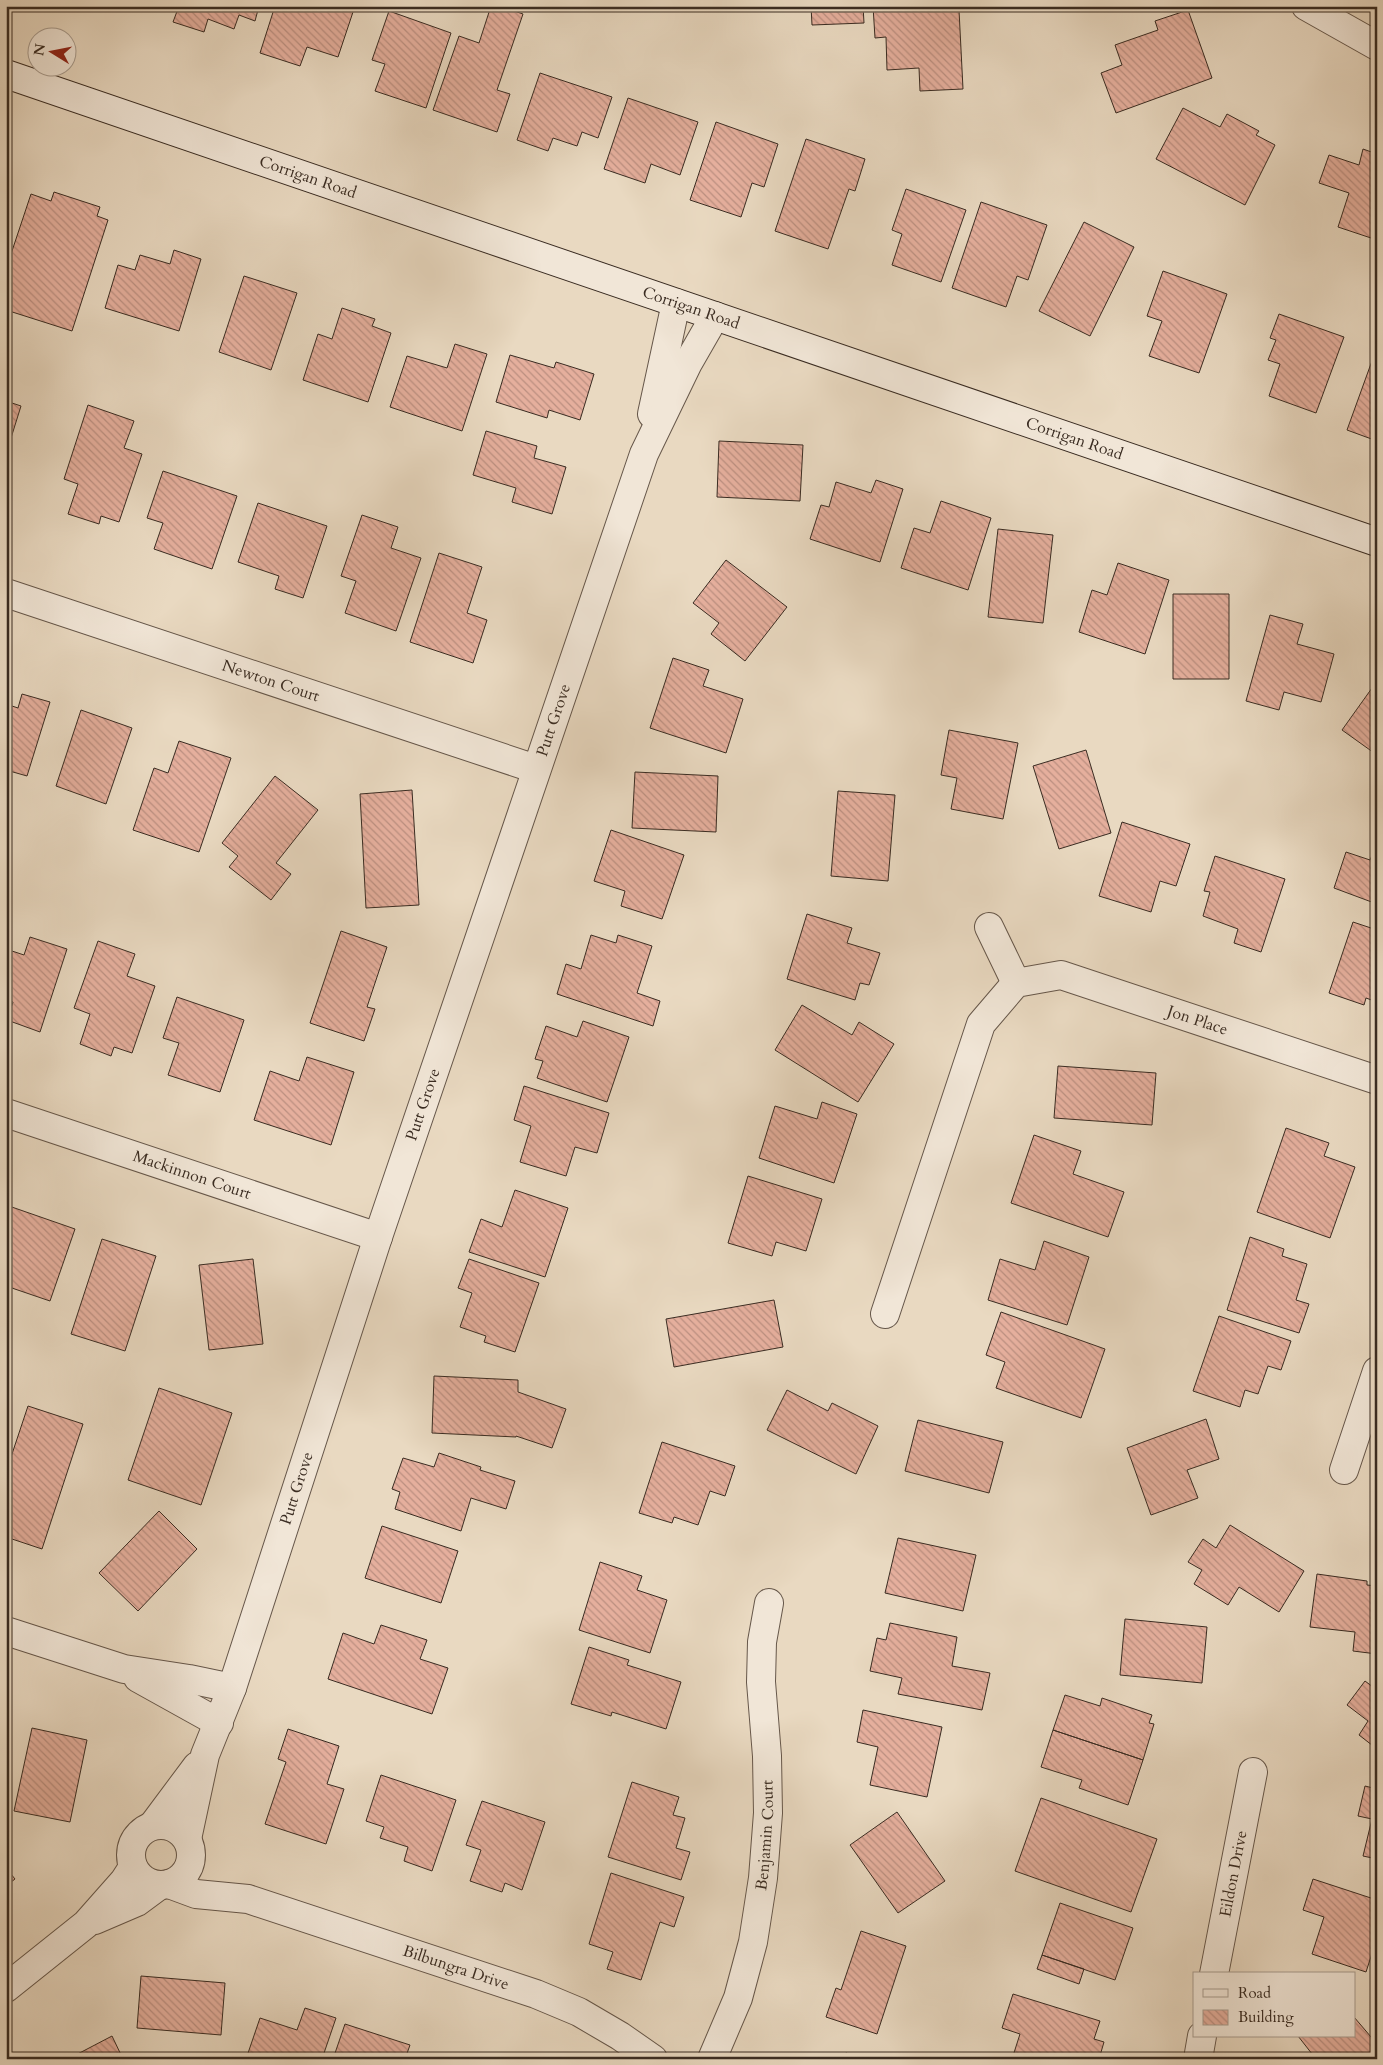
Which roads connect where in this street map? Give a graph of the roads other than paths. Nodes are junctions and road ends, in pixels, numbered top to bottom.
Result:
1 (1306, 6) edge
2 (1377, 46) edge
3 (6, 74) edge
4 (676, 304) junction
5 (714, 316) junction
6 (644, 454) junction
7 (1377, 542) edge
8 (6, 593) edge
9 (536, 769) junction
10 (988, 926) dead end
11 (1016, 984) junction
12 (1377, 1080) edge
13 (6, 1114) edge
14 (378, 1237) junction
15 (885, 1314) dead end
16 (1377, 1370) edge
17 (1344, 1470) dead end
18 (769, 1603) dead end
19 (6, 1631) edge
20 (124, 1670) junction
21 (232, 1688) junction
22 (219, 1723) junction
23 (205, 1755) junction
24 (1253, 1772) dead end
25 (154, 1825) junction
26 (188, 1852) junction
27 (133, 1867) junction
28 (165, 1884) junction
29 (248, 1899) junction
30 (86, 1924) junction
31 (1214, 1972) edge
32 (6, 1988) edge
33 (1202, 2038) edge
34 (653, 2059) edge
35 (712, 2059) edge
36 (1198, 2059) edge

1 - 2 street
3 - 4 street, Corrigan Road
4 - 5 street, Corrigan Road
4 - 6 street, Putt Grove
5 - 6 street, Putt Grove
5 - 7 street, Corrigan Road
6 - 9 street, Putt Grove
8 - 9 street, Newton Court
9 - 14 street, Putt Grove
10 - 11 street
11 - 12 street, Jon Place
11 - 15 street
13 - 14 street, Mackinnon Court
14 - 21 street, Putt Grove
16 - 17 street
18 - 35 street, Benjamin Court
19 - 20 street
20 - 21 street
20 - 22 street
21 - 22 street, Putt Grove
22 - 23 street, Putt Grove
23 - 25 street, Putt Grove
23 - 26 street, Putt Grove
24 - 31 street, Eildon Drive
25 - 26 street
25 - 27 street
26 - 28 street
26 - 29 street, Bilbungra Drive
27 - 28 street
27 - 30 street
28 - 29 street, Bilbungra Drive
28 - 30 street
29 - 34 street, Bilbungra Drive
30 - 32 street
33 - 36 street

